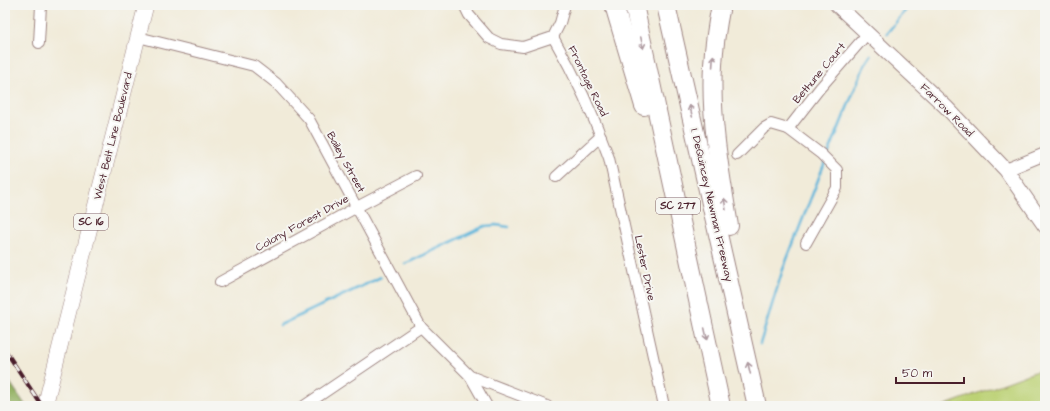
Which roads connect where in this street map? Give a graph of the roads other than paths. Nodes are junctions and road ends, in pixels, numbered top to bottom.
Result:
1 (42, 5) edge
2 (146, 5) edge
3 (464, 5) edge
4 (565, 5) edge
5 (614, 5) edge
6 (634, 5) edge
7 (666, 5) edge
8 (721, 5) edge
9 (837, 5) edge
10 (868, 33) junction
11 (138, 37) junction
12 (553, 37) junction
13 (39, 43) dead end
14 (788, 129) junction
15 (601, 136) junction
16 (1045, 154) edge
17 (737, 155) dead end
18 (1006, 170) junction
19 (416, 176) dead end
20 (556, 178) dead end
21 (357, 207) junction
22 (1045, 226) edge
23 (806, 242) dead end
24 (220, 282) dead end
25 (700, 308) junction
26 (739, 326) junction
27 (421, 327) junction
28 (470, 376) junction
29 (45, 406) edge
30 (304, 406) edge
31 (487, 406) edge
32 (547, 406) edge
33 (664, 406) edge
34 (721, 406) edge
35 (757, 406) edge

1 - 13 street
2 - 11 main road, West Belt Line Boulevard / SC 16
3 - 12 street
4 - 12 street
5 - 25 highway
6 -> 25 highway, SC 277
26 -> 7 highway, I. DeQuincey Newman Freeway / SC 277
26 -> 8 highway
9 - 10 main road, Farrow Road
10 - 14 street, Bethune Court
10 - 18 main road, Farrow Road
11 - 21 street, Bailey Street
11 - 29 main road, West Belt Line Boulevard / SC 16
12 - 15 street, Frontage Road
14 - 17 street
14 - 23 street
15 - 20 street
15 - 33 street, Lester Drive
16 - 18 street
18 - 22 main road, Farrow Road
19 - 21 street, Colony Forest Drive
21 - 24 street, Colony Forest Drive
21 - 27 street, Bailey Street
25 -> 34 highway, SC 277
35 -> 26 highway, I. DeQuincey Newman Freeway / SC 277
27 - 28 street, Bailey Street
27 - 30 street
28 - 31 street, Bailey Street
28 - 32 street, Bailey Street

